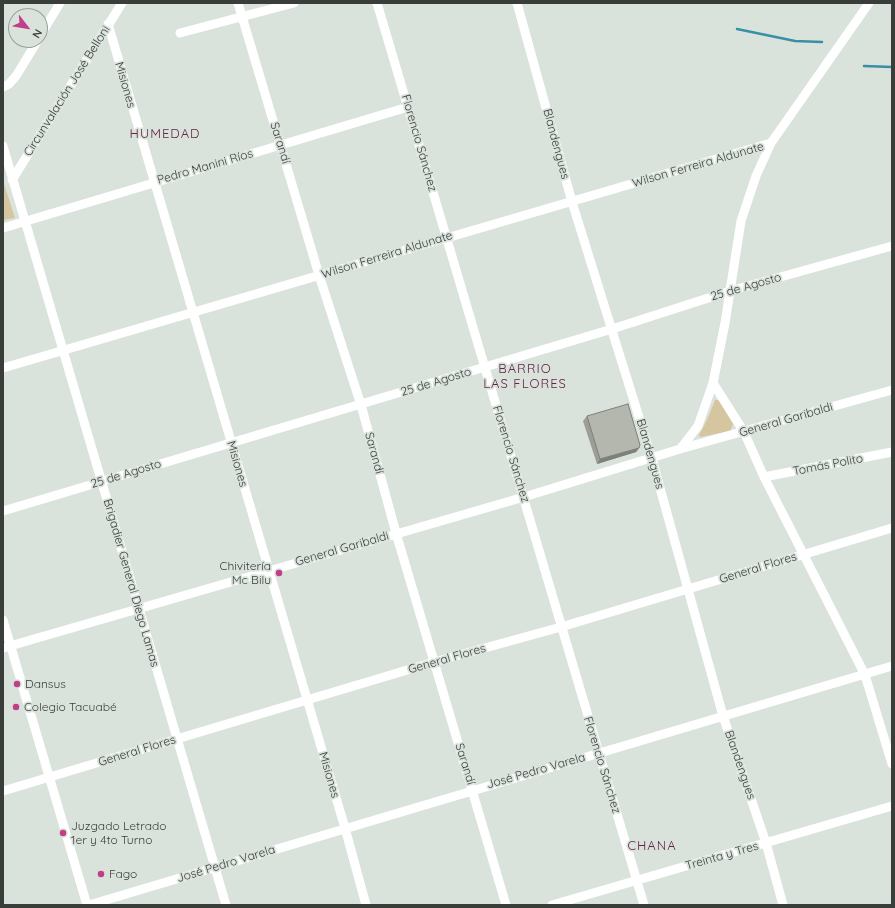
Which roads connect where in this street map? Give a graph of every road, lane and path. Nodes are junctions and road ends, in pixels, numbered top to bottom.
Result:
1 (60, 3) edge
2 (122, 3) edge
3 (238, 3) edge
4 (294, 3) edge
5 (377, 3) edge
6 (517, 3) edge
7 (869, 3) edge
8 (242, 17) junction
9 (48, 23) edge
10 (108, 24) junction
11 (180, 34) dead end
12 (33, 48) edge
13 (3, 87) edge
14 (408, 107) junction
15 (771, 143) junction
16 (280, 145) junction
17 (3, 146) edge
18 (12, 180) junction
19 (154, 182) junction
20 (572, 202) junction
21 (24, 222) junction
22 (3, 228) edge
23 (446, 237) junction
24 (892, 246) edge
25 (319, 276) junction
26 (730, 291) junction
27 (193, 312) junction
28 (612, 329) junction
29 (62, 350) junction
30 (485, 367) junction
31 (3, 368) edge
32 (713, 383) junction
33 (892, 390) edge
34 (361, 405) junction
35 (744, 432) junction
36 (231, 442) junction
37 (680, 449) junction
38 (892, 452) edge
39 (652, 459) junction
40 (764, 477) junction
41 (101, 482) junction
42 (524, 497) junction
43 (3, 510) edge
44 (892, 528) edge
45 (396, 533) junction
46 (804, 554) junction
47 (269, 571) junction
48 (689, 589) junction
49 (138, 609) junction
50 (3, 620) edge
51 (561, 627) junction
52 (7, 646) edge
53 (434, 662) junction
54 (892, 666) edge
55 (865, 675) junction
56 (307, 700) junction
57 (723, 716) junction
58 (177, 739) junction
59 (599, 753) junction
60 (892, 764) edge
61 (49, 777) junction
62 (472, 790) junction
63 (3, 791) edge
64 (892, 806) edge
65 (345, 828) junction
66 (766, 843) junction
67 (215, 867) junction
68 (636, 880) junction
69 (88, 905) edge
70 (226, 905) edge
71 (366, 905) edge
72 (506, 905) edge
73 (552, 905) edge
74 (644, 905) edge
75 (783, 905) edge

1 - 9 street
2 - 10 street, Circunvalación José Belloni
3 - 8 street, Sarandí
4 - 8 street
5 - 14 street, Florencio Sánchez
6 - 20 street, Blandengues
7 - 15 street
8 - 11 street
8 - 16 street, Sarandí
10 - 18 street, Circunvalación José Belloni
10 - 19 street, Misiones
12 - 13 street
14 - 16 street, Pedro Manini Ríos
14 - 23 street, Florencio Sánchez
15 - 20 street, Wilson Ferreira Aldunate
15 - 26 street
16 - 19 street, Pedro Manini Ríos
16 - 25 street, Sarandí
17 - 18 street, Brigadier General Diego Lamas
18 - 21 street, Brigadier General Diego Lamas
19 - 21 street, Pedro Manini Ríos
19 - 27 street, Misiones
20 - 23 street, Wilson Ferreira Aldunate
20 - 28 street, Blandengues
21 - 22 street, Pedro Manini Ríos
21 - 29 street, Brigadier General Diego Lamas
23 - 25 street, Wilson Ferreira Aldunate
23 - 30 street, Florencio Sánchez
24 - 26 street, 25 de Agosto
25 - 27 street, Wilson Ferreira Aldunate
25 - 34 street, Sarandí
26 - 28 street, 25 de Agosto
26 - 32 street
27 - 29 street, Wilson Ferreira Aldunate
27 - 36 street, Misiones
28 - 30 street, 25 de Agosto
28 - 39 street, Blandengues
29 - 31 street, Wilson Ferreira Aldunate
29 - 41 street, Brigadier General Diego Lamas
30 - 34 street, 25 de Agosto
30 - 42 street, Florencio Sánchez
32 - 35 street
32 - 37 street
33 - 35 street, General Garibaldi
34 - 36 street, 25 de Agosto
34 - 45 street, Sarandí
35 - 37 street, General Garibaldi
35 - 40 street
36 - 41 street, 25 de Agosto
36 - 47 street, Misiones
37 - 39 street, General Garibaldi
38 - 40 street, Tomás Polito
39 - 42 street, General Garibaldi
39 - 48 street, Blandengues
40 - 46 street
41 - 43 street, 25 de Agosto
41 - 49 street, Brigadier General Diego Lamas
42 - 45 street, General Garibaldi
42 - 51 street, Florencio Sánchez
44 - 46 street, General Flores
45 - 47 street, General Garibaldi
45 - 53 street, Sarandí
46 - 48 street, General Flores
46 - 55 street
47 - 49 street, General Garibaldi
47 - 56 street, Misiones
48 - 51 street, General Flores
48 - 57 street, Blandengues
49 - 52 street, General Garibaldi
49 - 58 street, Brigadier General Diego Lamas
50 - 52 street
51 - 53 street, General Flores
51 - 59 street, Florencio Sánchez
52 - 61 street
53 - 56 street, General Flores
53 - 62 street, Sarandí
54 - 55 street, José Pedro Varela
55 - 57 street, José Pedro Varela
55 - 60 street
56 - 58 street, General Flores
56 - 65 street, Misiones
57 - 59 street, José Pedro Varela
57 - 66 street, Blandengues
58 - 61 street, General Flores
58 - 67 street, Brigadier General Diego Lamas
59 - 62 street, José Pedro Varela
59 - 68 street, Florencio Sánchez
61 - 63 street, General Flores
61 - 69 street
62 - 65 street, José Pedro Varela
62 - 72 street, Sarandí
64 - 66 street, Treinta y Tres
65 - 67 street, José Pedro Varela
65 - 71 street, Misiones
66 - 68 street, Treinta y Tres
66 - 75 street, Blandengues
67 - 69 street, José Pedro Varela
67 - 70 street, Brigadier General Diego Lamas
68 - 73 street, Treinta y Tres
68 - 74 street, Florencio Sánchez

